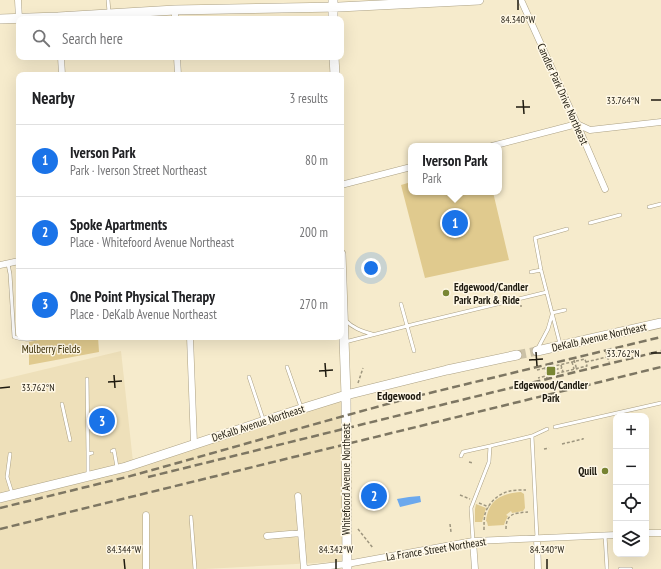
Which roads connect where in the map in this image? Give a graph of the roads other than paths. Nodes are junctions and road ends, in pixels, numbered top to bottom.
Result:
1 (18, 0) edge
2 (108, 0) edge
3 (479, 0) edge
4 (521, 0) edge
5 (333, 3) edge
6 (109, 14) junction
7 (175, 14) edge
8 (19, 16) edge
9 (84, 16) edge
10 (333, 16) edge
11 (16, 19) edge
12 (0, 20) edge
13 (60, 60) edge
14 (177, 60) edge
15 (334, 60) edge
16 (62, 72) edge
17 (178, 72) edge
18 (335, 72) edge
19 (661, 122) edge
20 (577, 124) junction
21 (502, 143) edge
22 (408, 168) edge
23 (344, 184) edge
24 (605, 189) dead end
25 (661, 204) edge
26 (649, 207) dead end
27 (620, 215) dead end
28 (590, 223) dead end
29 (567, 229) dead end
30 (16, 262) edge
31 (8, 264) junction
32 (0, 265) edge
33 (541, 270) junction
34 (531, 272) dead end
35 (547, 292) junction
36 (401, 304) dead end
37 (565, 310) dead end
38 (552, 313) junction
39 (344, 318) edge
40 (661, 323) edge
41 (408, 326) junction
42 (374, 335) junction
43 (16, 338) edge
44 (190, 340) edge
45 (344, 342) joint
46 (561, 346) junction
47 (414, 351) dead end
48 (537, 351) joint
49 (517, 355) tunnel mouth
50 (287, 366) dead end
51 (249, 377) dead end
52 (87, 379) dead end
53 (346, 395) junction
54 (661, 403) edge
55 (62, 404) dead end
56 (301, 409) junction
57 (264, 421) junction
58 (555, 427) dead end
59 (547, 429) dead end
60 (532, 436) junction
61 (70, 440) dead end
62 (194, 444) junction
63 (490, 446) junction
64 (112, 451) dead end
65 (10, 454) dead end
66 (461, 456) dead end
67 (118, 469) junction
68 (88, 476) junction
69 (13, 494) junction
70 (298, 496) dead end
71 (0, 498) edge
72 (146, 515) dead end
73 (191, 517) dead end
74 (301, 533) junction
75 (649, 533) edge
76 (661, 533) edge
77 (605, 535) junction
78 (613, 535) edge
79 (267, 536) dead end
80 (537, 538) junction
81 (473, 541) junction
82 (347, 567) edge
83 (146, 569) edge
84 (195, 569) edge
85 (304, 569) edge
86 (475, 569) edge
87 (538, 569) edge
88 (607, 569) edge
89 (620, 569) edge
90 (630, 569) edge

1 - 8 street
2 - 6 lane
3 - 5 street
4 - 20 street, Candler Park Drive Northeast
5 - 7 street
5 - 10 street
6 - 7 street
6 - 9 street
11 - 12 street
13 - 16 street
14 - 17 street
15 - 18 street
19 - 20 street
20 - 21 street
20 - 24 street, Candler Park Drive Northeast
22 - 23 street
25 - 26 lane
27 - 28 lane
29 - 33 lane
30 - 31 street
31 - 32 street
31 - 43 lane
33 - 34 lane
33 - 35 lane
35 - 38 lane
35 - 41 lane
36 - 41 lane
37 - 38 lane
38 - 46 lane
38 - 48 lane
39 - 42 lane
40 - 46 street, DeKalb Avenue Northeast
41 - 42 lane
41 - 47 lane
42 - 45 lane
44 - 62 street
45 - 53 street, Whitefoord Avenue Northeast
46 - 48 street, DeKalb Avenue Northeast
49 - 53 street, DeKalb Avenue Northeast
50 - 56 lane
51 - 57 lane
52 - 68 lane
53 - 56 street, DeKalb Avenue Northeast
53 - 82 street, Whitefoord Avenue Northeast
54 - 58 lane
55 - 61 lane
56 - 57 street, DeKalb Avenue Northeast
57 - 62 street, DeKalb Avenue Northeast
59 - 60 lane
60 - 63 lane
60 - 80 lane
62 - 67 street, DeKalb Avenue Northeast
63 - 66 lane
63 - 81 lane
64 - 67 lane
65 - 69 lane
67 - 68 street, DeKalb Avenue Northeast
68 - 69 street, DeKalb Avenue Northeast
69 - 71 street, DeKalb Avenue Northeast
70 - 74 street
72 - 83 street
73 - 84 lane
74 - 79 street
74 - 85 street
75 - 76 street
77 - 78 street, La France Street Northeast
77 - 80 street, La France Street Northeast
77 - 88 lane
80 - 81 street, La France Street Northeast
80 - 87 street
81 - 82 street, La France Street Northeast
81 - 86 street
82 - 85 street, La France Street Northeast
89 - 90 lane

